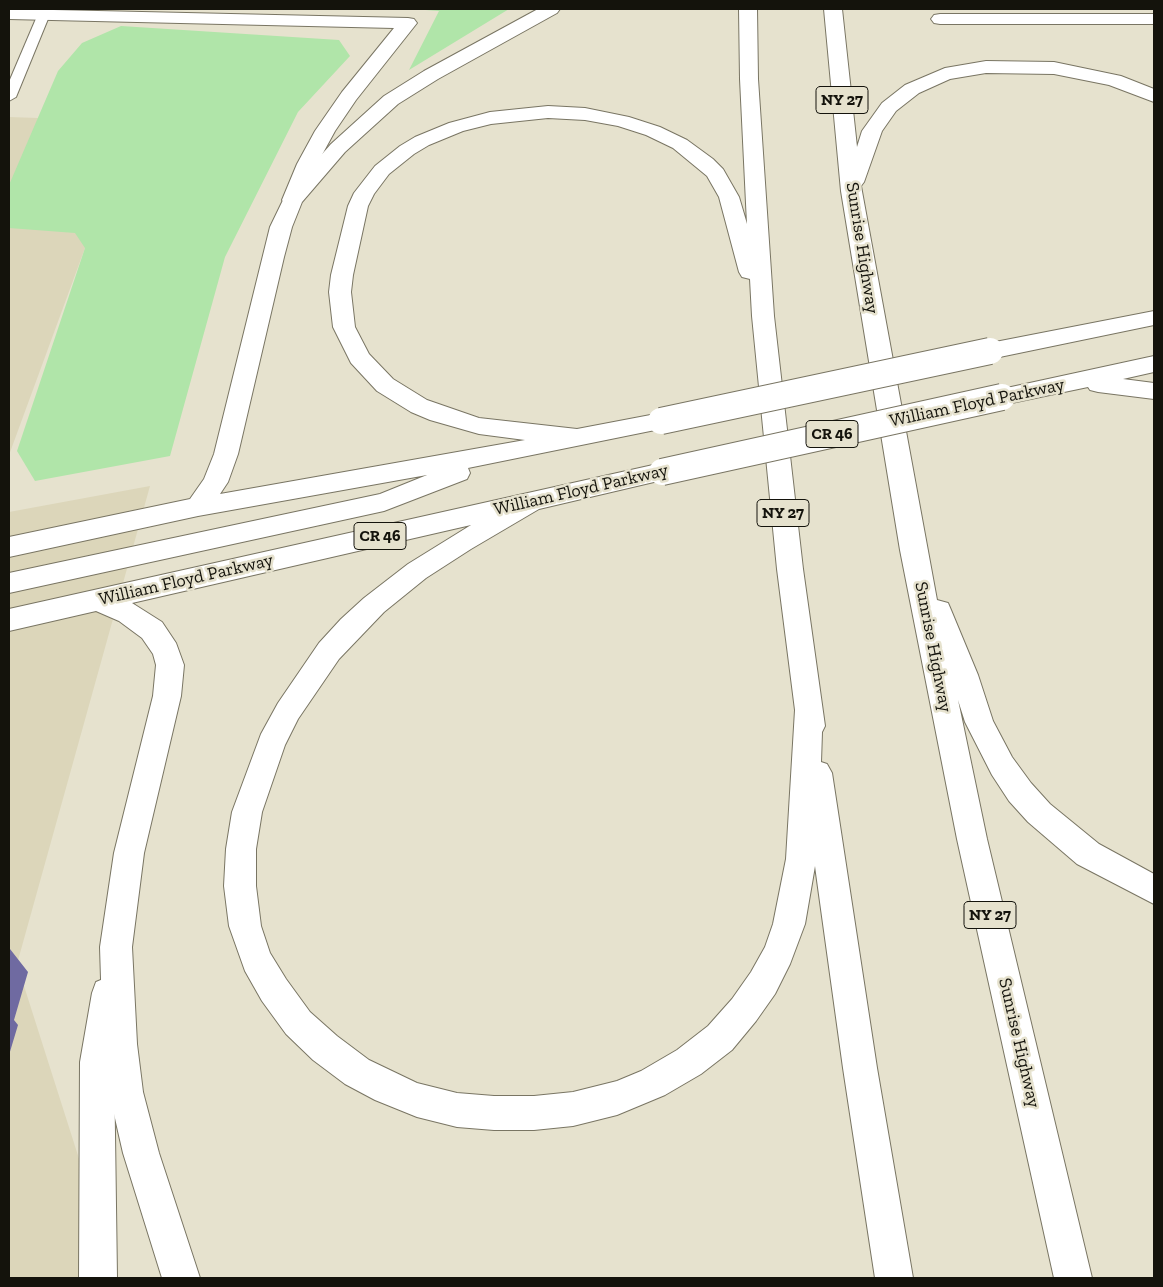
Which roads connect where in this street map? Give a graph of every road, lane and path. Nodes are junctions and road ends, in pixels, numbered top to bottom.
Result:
1 (551, 9) edge
2 (748, 9) edge
3 (833, 9) edge
4 (9, 14) edge
5 (44, 14) junction
6 (940, 19) dead end
7 (1154, 19) edge
8 (1154, 96) edge
9 (9, 97) edge
10 (851, 191) junction
11 (292, 200) junction
12 (762, 316) junction
13 (1149, 317) edge
14 (1154, 364) edge
15 (1081, 382) junction
16 (1154, 392) edge
17 (577, 438) junction
18 (514, 451) junction
19 (533, 501) junction
20 (198, 507) junction
21 (9, 548) edge
22 (914, 550) junction
23 (9, 583) edge
24 (98, 600) junction
25 (9, 620) edge
26 (808, 709) junction
27 (1154, 890) edge
28 (116, 947) junction
29 (98, 1278) edge
30 (181, 1278) edge
31 (894, 1278) edge
32 (1073, 1278) edge

1 - 11 main road
2 - 12 main road, NY 27
3 - 10 main road, Sunrise Highway / NY 27
4 - 5 main road
5 - 9 lane
5 - 11 main road
6 - 7 main road
8 - 10 main road
10 - 22 main road, Sunrise Highway / NY 27
11 - 20 main road
12 - 17 main road
12 - 26 main road, NY 27
13 - 17 main road, bridge
14 - 15 main road, William Floyd Parkway / CR 46
15 - 16 main road
15 - 19 main road, William Floyd Parkway / CR 46, bridge
17 - 18 main road
18 - 20 main road
18 - 23 main road
19 - 24 main road, William Floyd Parkway / CR 46
19 - 26 main road
20 - 21 main road
22 - 27 main road
22 - 32 main road, Sunrise Highway / NY 27
24 - 25 main road, William Floyd Parkway / CR 46
24 - 28 main road
26 - 31 main road, NY 27
28 - 29 main road
28 - 30 main road

